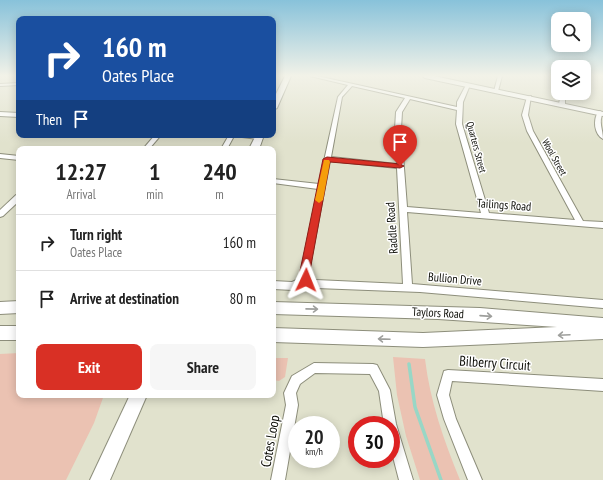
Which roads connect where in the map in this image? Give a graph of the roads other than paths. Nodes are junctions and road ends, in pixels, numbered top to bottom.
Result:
1 (340, 98) edge
2 (408, 98) edge
3 (410, 98) edge
4 (462, 98) edge
5 (529, 98) edge
6 (536, 98) edge
7 (562, 100) edge
8 (562, 104) junction
9 (459, 109) junction
10 (0, 114) edge
11 (601, 114) edge
12 (16, 115) edge
13 (603, 137) edge
14 (155, 138) edge
15 (149, 146) edge
16 (0, 156) edge
17 (16, 158) edge
18 (327, 159) junction
19 (400, 166) junction
20 (276, 182) edge
21 (322, 187) junction
22 (16, 199) edge
23 (403, 209) junction
24 (0, 214) edge
25 (486, 216) junction
26 (580, 223) junction
27 (603, 225) edge
28 (306, 280) junction
29 (276, 285) edge
30 (408, 288) junction
31 (603, 304) edge
32 (16, 307) edge
33 (0, 308) edge
34 (276, 308) edge
35 (603, 325) edge
36 (16, 332) edge
37 (603, 332) edge
38 (0, 333) edge
39 (276, 335) edge
40 (603, 385) edge
41 (138, 398) edge
42 (389, 416) edge
43 (400, 458) edge
44 (100, 480) edge
45 (278, 480) edge
46 (406, 480) edge
47 (475, 480) edge

1 - 18 street
2 - 19 street, Raddle Road
3 - 9 street
4 - 9 street, Quarters Street
5 - 26 street, Wool Street
6 - 8 street
7 - 8 street
8 - 11 street
9 - 25 street, Quarters Street
10 - 12 street
11 - 13 street
14 - 15 street
16 - 17 street
18 - 19 street
18 - 21 street
19 - 23 street, Raddle Road
20 - 21 street
21 - 28 street
22 - 24 street
23 - 25 street, Tailings Road
23 - 30 street, Raddle Road
25 - 26 street, Tailings Road
26 - 27 street, Tailings Road
28 - 29 street
28 - 30 street, Bullion Drive
30 - 31 street, Bullion Drive
32 - 33 street
34 -> 35 street, Taylors Road
36 - 38 street
37 -> 39 street, Taylors Road
40 - 47 street, Bilberry Circuit
41 - 44 street
42 - 45 street, Cotes Loop
43 - 46 street, Cotes Loop

